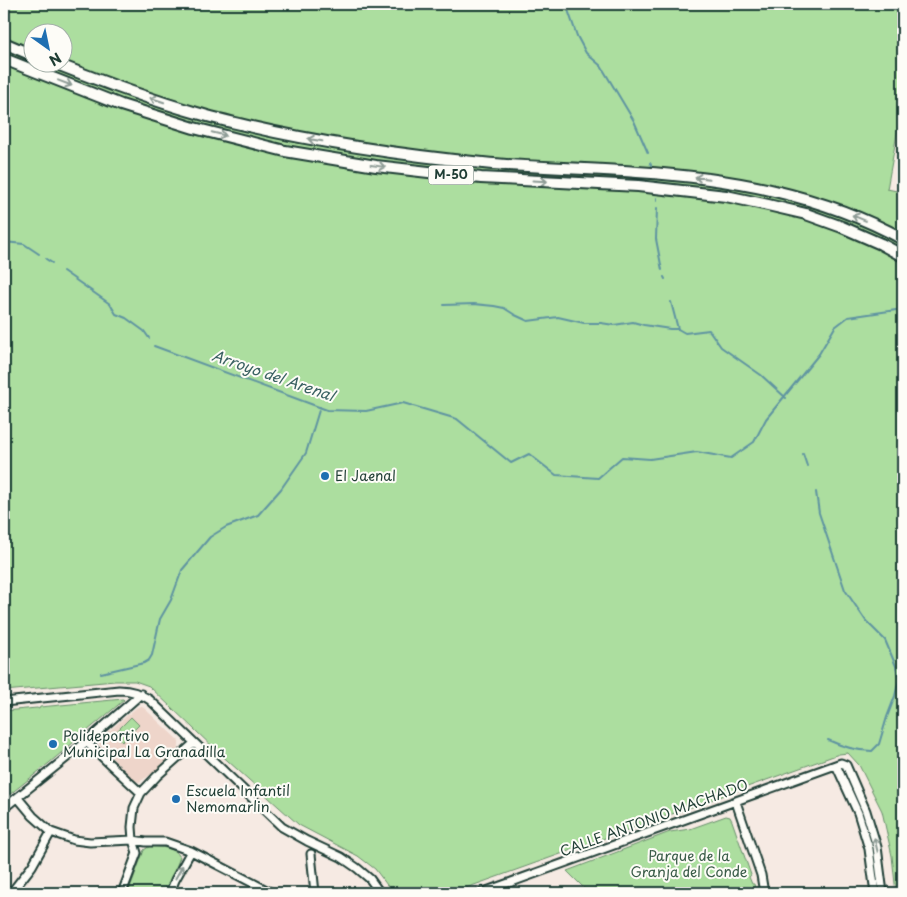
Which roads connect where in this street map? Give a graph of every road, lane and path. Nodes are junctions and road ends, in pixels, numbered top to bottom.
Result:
1 (4, 43) edge
2 (22, 51) edge
3 (4, 58) edge
4 (72, 70) edge
5 (903, 239) edge
6 (903, 256) edge
7 (141, 694) junction
8 (4, 702) edge
9 (86, 742) junction
10 (194, 742) junction
11 (836, 765) junction
12 (847, 766) junction
13 (840, 773) junction
14 (141, 792) junction
15 (18, 798) junction
16 (736, 802) junction
17 (4, 808) edge
18 (52, 832) junction
19 (133, 840) junction
20 (191, 851) junction
21 (311, 854) dead end
22 (11, 893) edge
23 (122, 893) edge
24 (170, 893) edge
25 (272, 893) edge
26 (315, 893) edge
27 (380, 893) edge
28 (481, 893) edge
29 (764, 893) edge
30 (875, 893) edge
31 (883, 893) edge

1 - 2 highway
3 -> 6 highway, M-50
5 -> 4 highway, M-50
7 - 8 street
7 - 9 street
7 - 10 street
9 - 14 street
9 - 15 street
10 - 14 street
10 - 27 street
11 - 12 street
11 - 13 street
11 - 16 street, CALLE ANTONIO MACHADO
12 - 13 street
31 -> 12 street
13 - 30 street
14 - 19 street
15 - 17 street
15 - 18 street
16 - 28 street, CALLE ANTONIO MACHADO
16 - 29 street
18 - 19 street
18 - 22 street
19 - 20 street
19 - 23 street
24 -> 20 street
20 - 25 street
21 - 26 street

